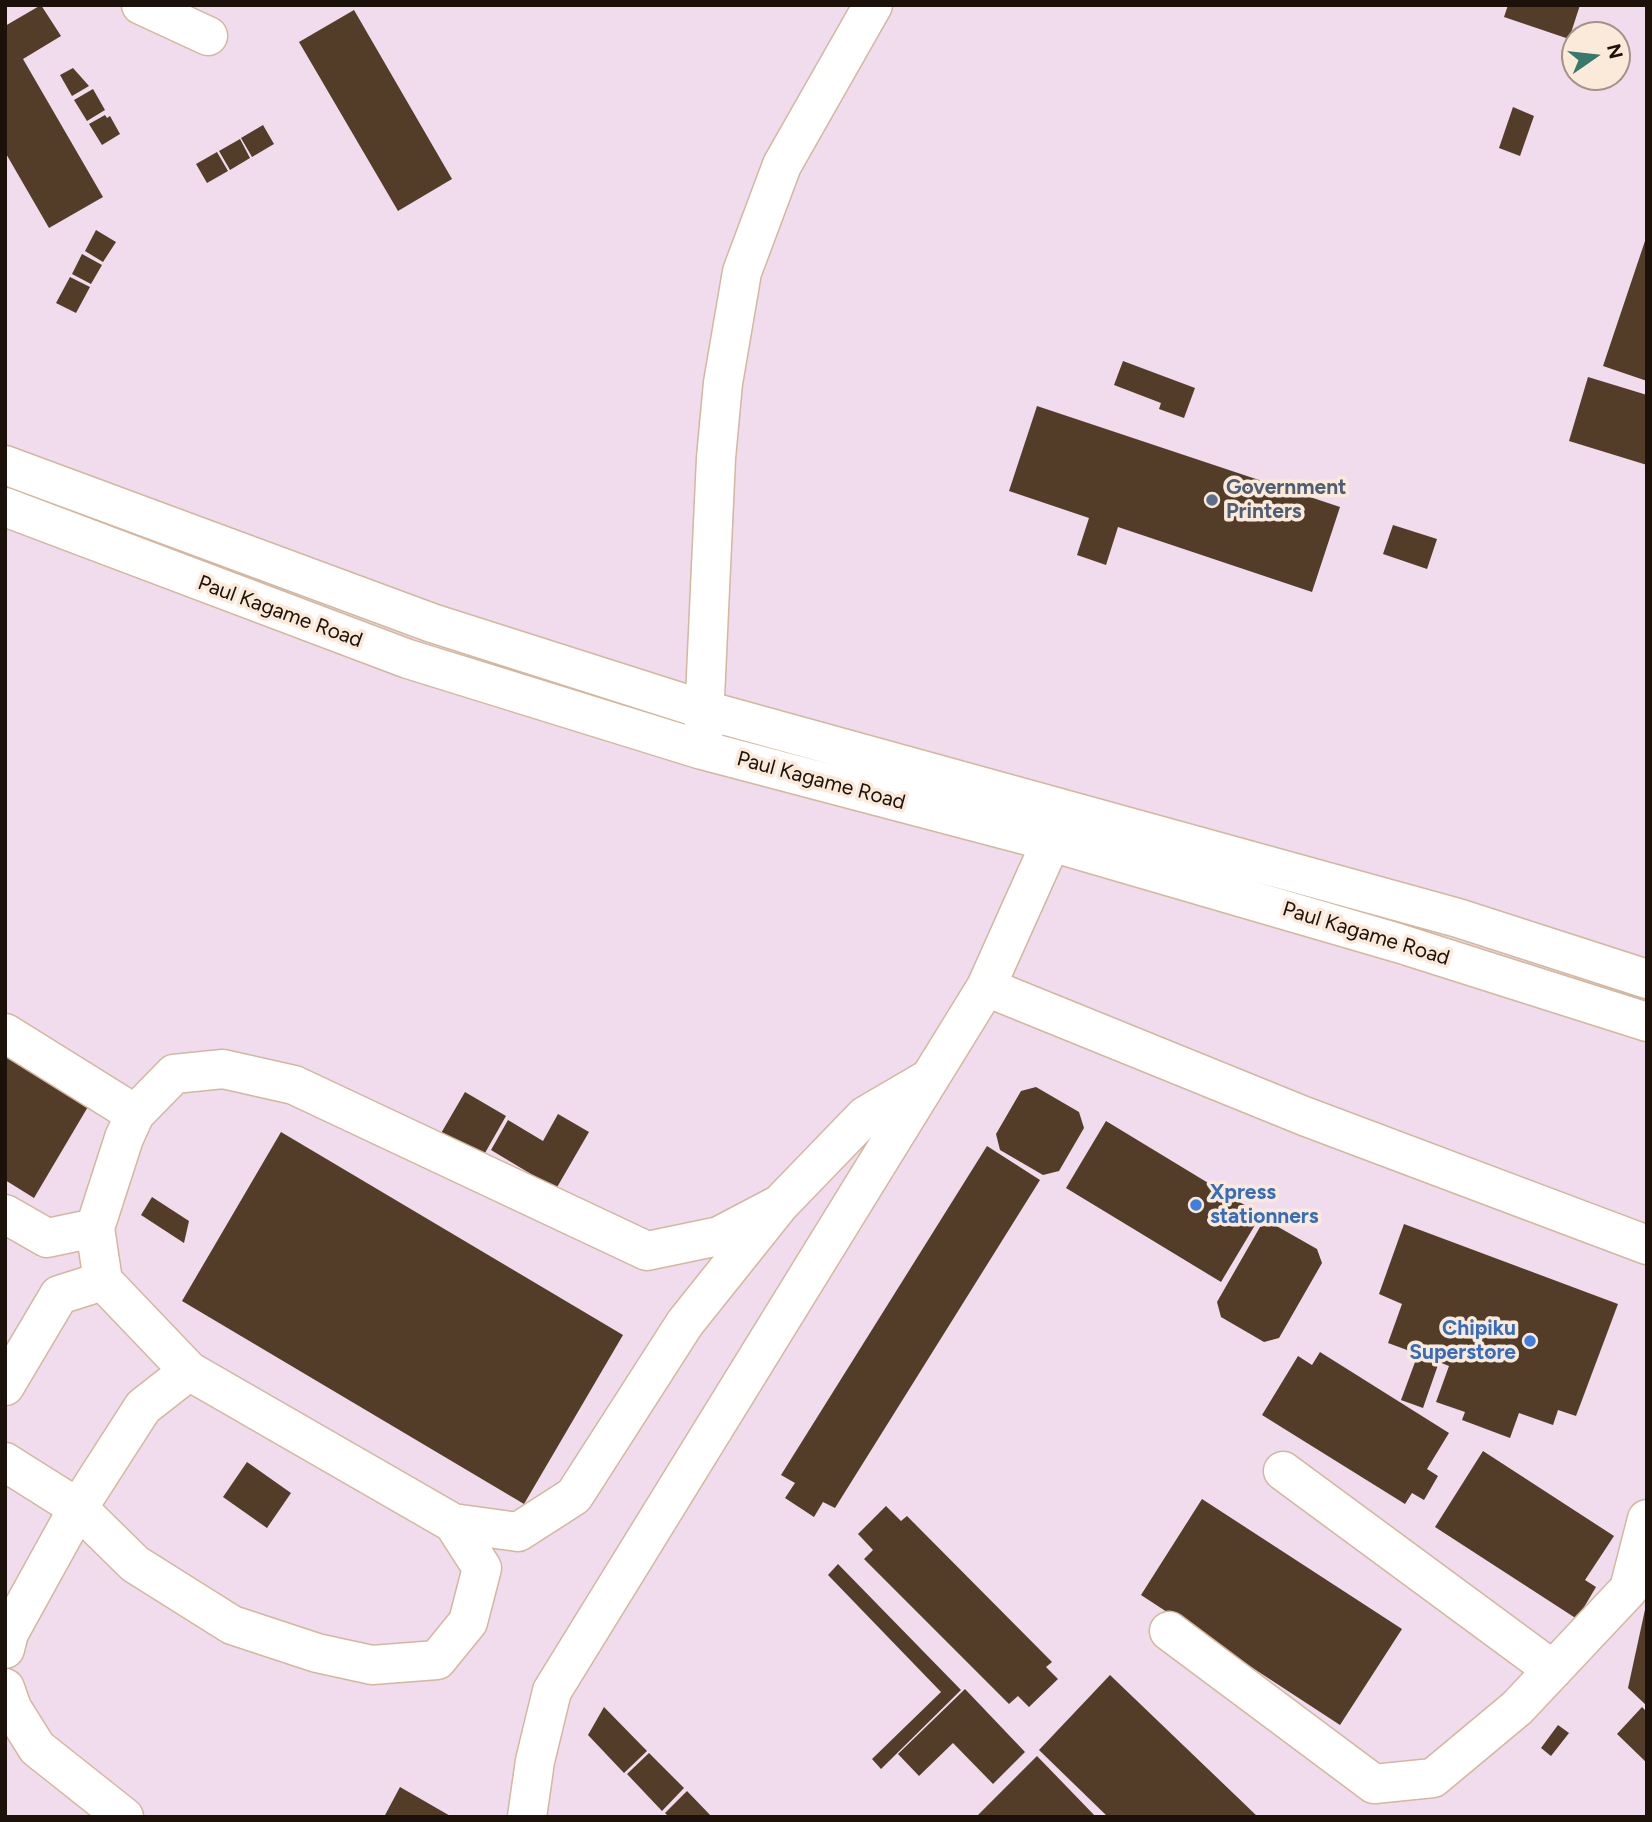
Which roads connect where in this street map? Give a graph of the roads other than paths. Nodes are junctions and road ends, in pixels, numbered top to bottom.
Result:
1 (141, 5) edge
2 (873, 5) edge
3 (208, 36) dead end
4 (5, 465) edge
5 (5, 507) edge
6 (705, 710) junction
7 (702, 751) junction
8 (1057, 825) junction
9 (1647, 979) edge
10 (986, 987) junction
11 (1647, 1022) edge
12 (5, 1032) edge
13 (930, 1078) junction
14 (135, 1114) junction
15 (780, 1204) junction
16 (5, 1214) edge
17 (95, 1228) junction
18 (1647, 1245) edge
19 (103, 1281) junction
20 (189, 1371) junction
21 (5, 1386) edge
22 (5, 1462) edge
23 (1283, 1471) dead end
24 (78, 1508) junction
25 (1647, 1519) edge
26 (453, 1523) junction
27 (1169, 1631) dead end
28 (5, 1649) edge
29 (1553, 1670) junction
30 (5, 1688) edge
31 (124, 1817) edge
32 (527, 1817) edge

1 - 3 main road
2 - 6 main road
4 - 6 main road
5 - 7 main road, Paul Kagame Road
6 - 7 main road
6 - 8 main road
7 - 8 main road, Paul Kagame Road
8 - 9 main road
8 - 10 main road
8 - 11 main road, Paul Kagame Road
10 - 13 main road
10 - 18 main road
12 - 14 main road
13 - 15 main road
13 - 32 main road
14 - 15 main road
14 - 17 main road
15 - 26 main road
16 - 17 main road
17 - 19 main road
19 - 20 main road
19 - 21 main road
20 - 24 main road
20 - 26 main road
22 - 24 main road
23 - 29 main road
24 - 26 main road
24 - 28 main road
25 - 29 main road
27 - 29 main road
30 - 31 main road

